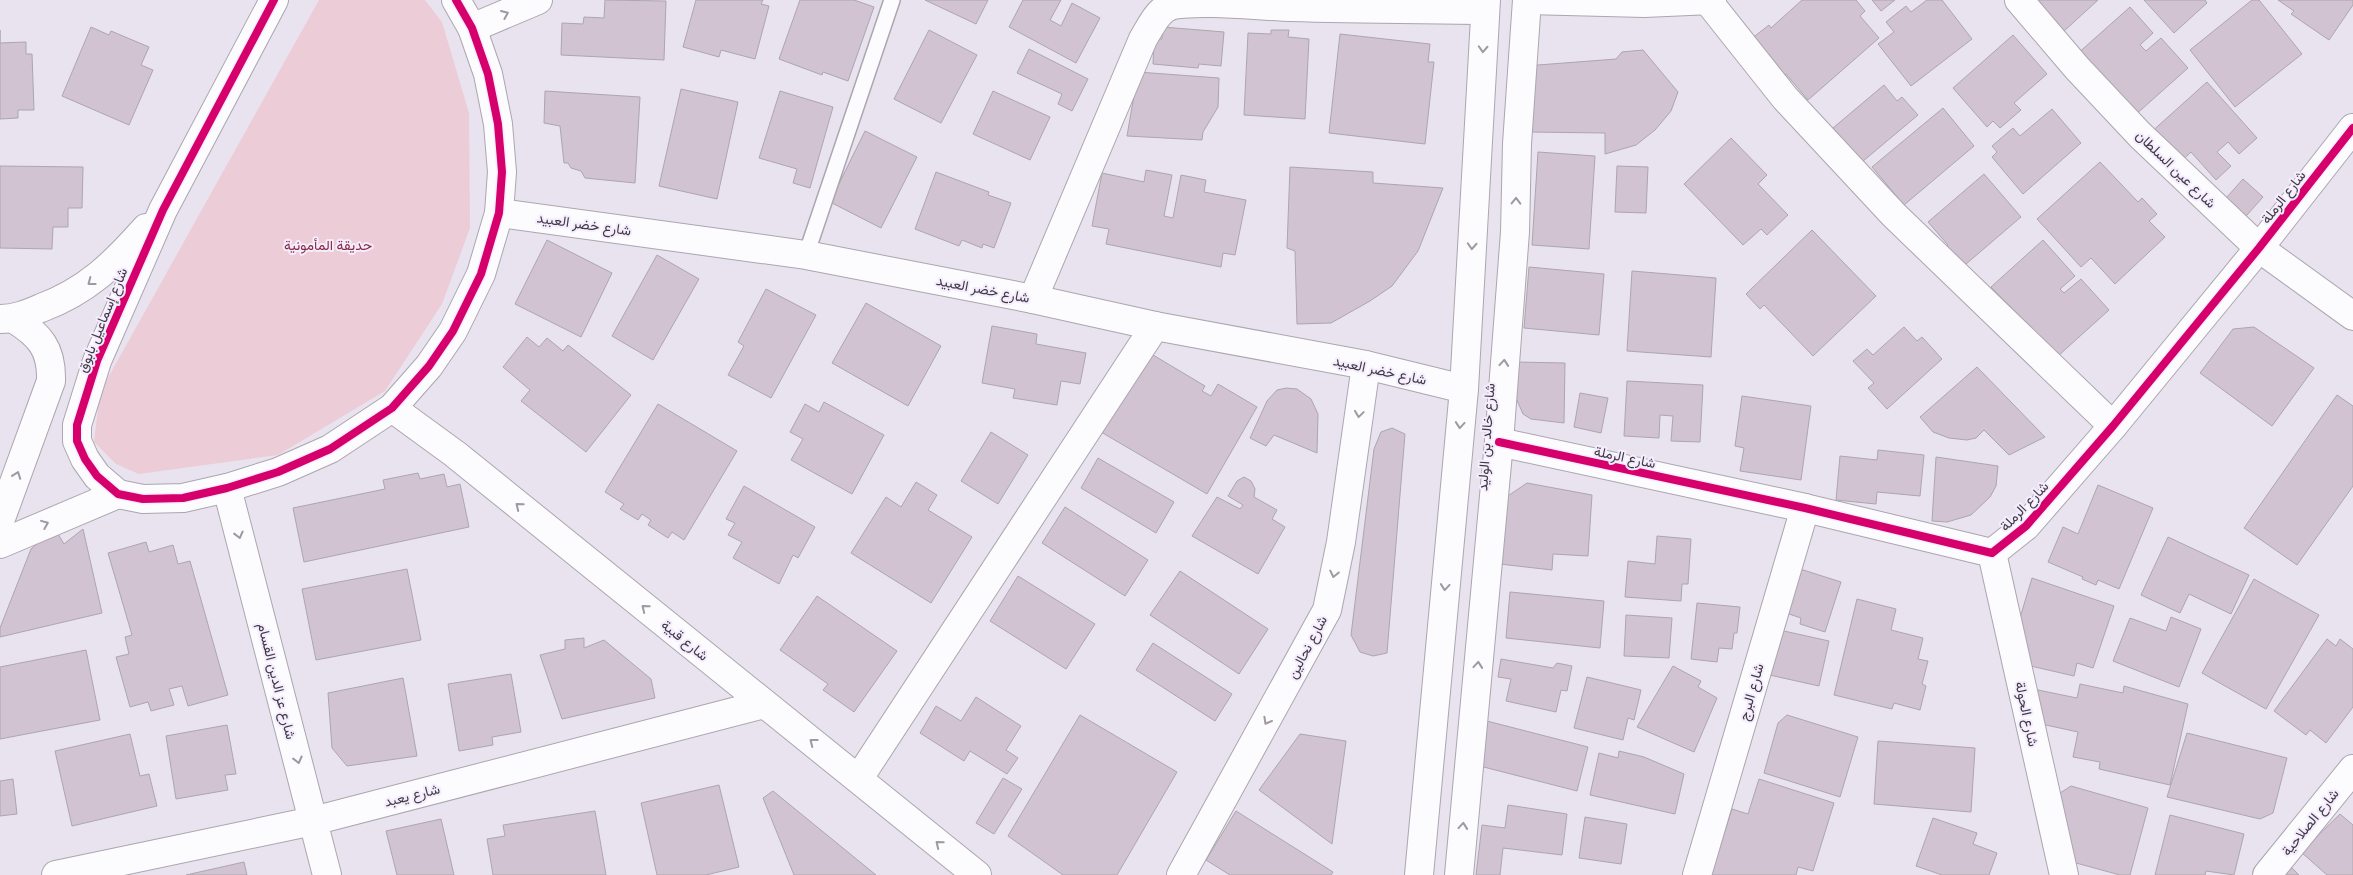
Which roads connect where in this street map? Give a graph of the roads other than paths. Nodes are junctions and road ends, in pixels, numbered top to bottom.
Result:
1 (274, 0) edge
2 (456, 0) edge
3 (538, 0) edge
4 (892, 0) edge
5 (1527, 0) edge
6 (2019, 0) edge
7 (1710, 1) edge
8 (1486, 5) edge
9 (472, 28) junction
10 (2353, 128) edge
11 (163, 210) junction
12 (499, 213) junction
13 (2259, 248) junction
14 (806, 255) junction
15 (1033, 299) junction
16 (2353, 316) edge
17 (7, 319) edge
18 (1155, 326) junction
19 (1366, 365) junction
20 (1464, 389) junction
21 (392, 408) junction
22 (2113, 426) junction
23 (1499, 442) junction
24 (227, 488) junction
25 (118, 494) junction
26 (1805, 508) junction
27 (0, 521) edge
28 (0, 544) edge
29 (1992, 553) junction
30 (764, 704) junction
31 (2353, 769) edge
32 (859, 778) junction
33 (313, 821) junction
34 (56, 875) edge
35 (327, 875) edge
36 (977, 875) edge
37 (1180, 875) edge
38 (1419, 875) edge
39 (1459, 875) edge
40 (1697, 875) edge
41 (2064, 875) edge
42 (2267, 875) edge

1 - 11 street, شارع إسماعيل بابوق
2 - 9 street, شارع إسماعيل بابوق
9 -> 3 street
4 - 14 lane
5 - 7 street
23 -> 5 street, شارع خالد بن الوليد
6 - 13 street, شارع عين السلطان
7 - 22 street
8 - 15 street
8 -> 20 street, شارع خالد بن الوليد
9 - 12 street, شارع إسماعيل بابوق
10 - 13 street, شارع الرملة
11 -> 17 street
11 - 25 street, شارع إسماعيل بابوق
12 - 14 street, شارع خضر العبيد
12 - 21 street, شارع إسماعيل بابوق
13 - 16 street, شارع عين السلطان
13 - 22 street, شارع الرملة
14 - 15 street, شارع خضر العبيد
15 - 18 street, شارع خضر العبيد
27 -> 17 street
18 - 19 street, شارع خضر العبيد
18 - 32 street
19 - 20 street, شارع خضر العبيد
19 -> 37 street, شارع نحالين
20 -> 38 street, شارع خالد بن الوليد
21 - 24 street, شارع إسماعيل بابوق
30 -> 21 street, شارع قبية
22 - 29 street, شارع الرملة
23 - 26 street, شارع الرملة
39 -> 23 street, شارع خالد بن الوليد
24 - 25 street, شارع إسماعيل بابوق
24 -> 33 street, شارع عز الدين القسام
28 -> 25 street
26 - 29 street, شارع الرملة
26 - 40 street, شارع البرج
29 - 41 street, شارع الحولة
32 -> 30 street, شارع قبية
30 - 33 street, شارع يعبد
31 - 42 street, شارع الصلاحية
36 -> 32 street, شارع قبية
33 - 34 street, شارع يعبد
33 - 35 street, شارع عز الدين القسام

